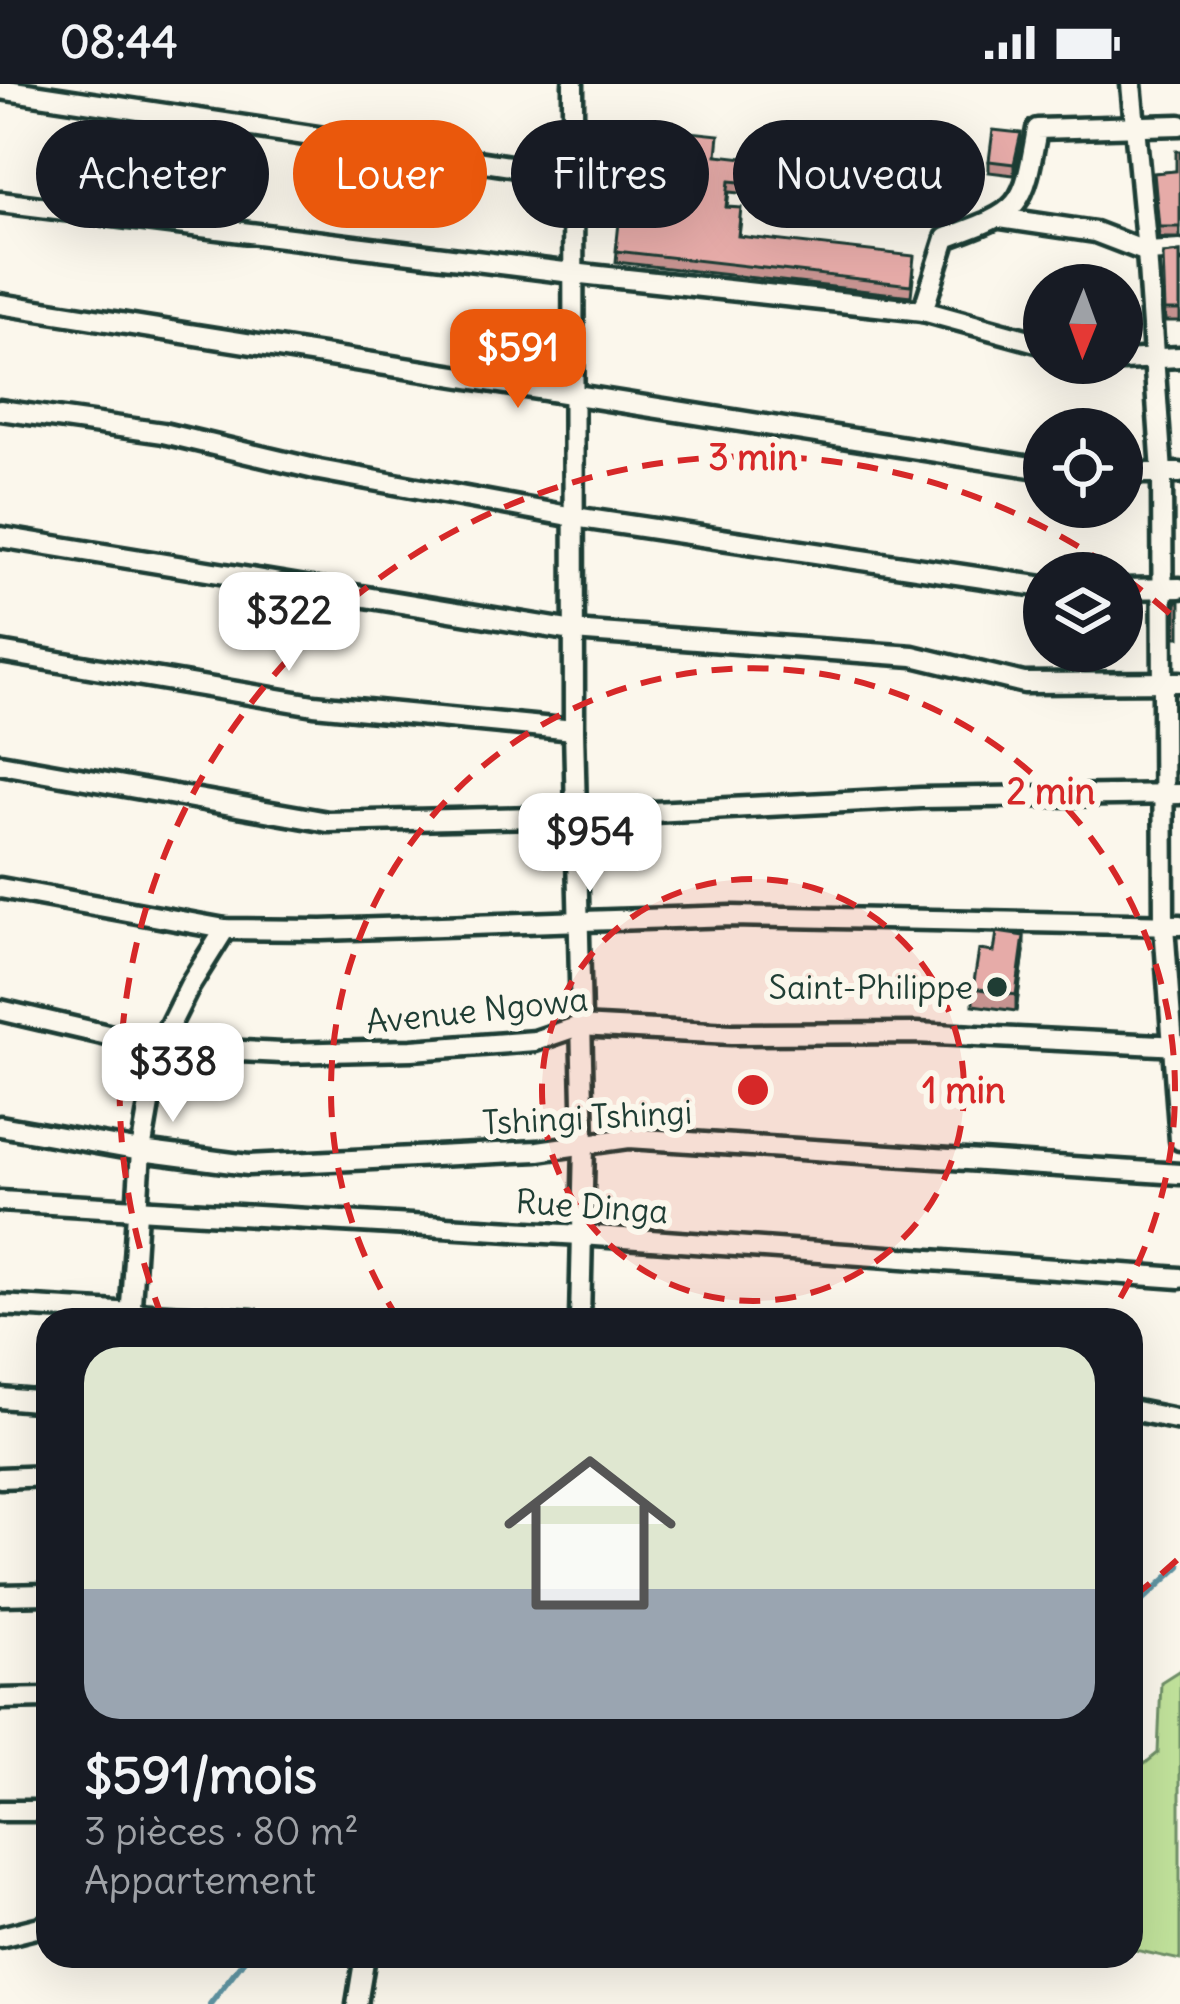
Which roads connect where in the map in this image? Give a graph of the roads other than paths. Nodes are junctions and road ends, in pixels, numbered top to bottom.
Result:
1 (573, 84) edge
2 (1131, 84) edge
3 (0, 89) edge
4 (574, 120) edge
5 (1132, 125) junction
6 (1180, 125) edge
7 (511, 166) edge
8 (0, 202) edge
9 (1000, 218) junction
10 (574, 228) edge
11 (1180, 250) edge
12 (1147, 252) junction
13 (572, 273) junction
14 (0, 304) edge
15 (923, 311) junction
16 (1023, 338) edge
17 (1154, 356) junction
18 (1143, 357) edge
19 (1180, 357) edge
20 (571, 392) junction
21 (0, 410) edge
22 (1023, 466) edge
23 (1171, 472) edge
24 (574, 517) junction
25 (0, 537) edge
26 (1023, 584) edge
27 (1172, 588) edge
28 (573, 632) junction
29 (0, 652) edge
30 (1171, 682) edge
31 (574, 730) junction
32 (0, 764) edge
33 (1171, 794) edge
34 (577, 817) junction
35 (0, 888) edge
36 (578, 923) junction
37 (1172, 926) edge
38 (225, 929) junction
39 (0, 1010) edge
40 (579, 1026) junction
41 (1177, 1046) edge
42 (159, 1047) junction
43 (0, 1126) edge
44 (1180, 1140) edge
45 (584, 1144) junction
46 (141, 1151) junction
47 (1180, 1174) edge
48 (0, 1202) edge
49 (138, 1209) junction
50 (581, 1235) junction
51 (1180, 1278) edge
52 (0, 1305) edge
53 (36, 1308) edge
54 (131, 1308) edge
55 (580, 1308) edge
56 (0, 1398) edge
57 (36, 1401) edge
58 (1143, 1412) edge
59 (1180, 1420) edge
60 (36, 1476) edge
61 (0, 1478) edge
62 (36, 1594) edge
63 (0, 1595) edge
64 (36, 1698) edge
65 (0, 1699) edge
66 (0, 1811) edge
67 (36, 1811) edge
68 (36, 1928) edge
69 (0, 1937) edge
70 (363, 1968) edge
71 (356, 2004) edge

1 - 4 street
2 - 5 street
3 - 7 street
5 - 6 street
5 - 9 street
5 - 12 street
8 - 13 street
9 - 12 street
9 - 15 street
10 - 13 street
11 - 12 street
12 - 17 street
13 - 15 street
13 - 20 street
14 - 20 street
15 - 16 street
17 - 18 street
17 - 19 street
17 - 23 street
20 - 22 street
20 - 24 street
21 - 24 street
23 - 27 street
24 - 26 street
24 - 28 street
25 - 28 street
27 - 30 street
28 - 30 street
28 - 31 street
29 - 31 street
30 - 33 street
31 - 34 street
32 - 34 street
33 - 34 street
33 - 37 street
34 - 36 street
35 - 38 street
36 - 37 street
36 - 38 street
36 - 40 street
37 - 41 street
38 - 42 street
39 - 42 street, Avenue Ngowa
40 - 41 street, Avenue Ngowa
40 - 42 street, Avenue Ngowa
40 - 45 street
41 - 44 street
42 - 46 street
43 - 46 street, Tshingi Tshingi
45 - 46 street, Tshingi Tshingi
45 - 47 street, Tshingi Tshingi
45 - 50 street
46 - 49 street
48 - 49 street, Rue Dinga
49 - 50 street, Rue Dinga
49 - 54 street
50 - 51 street, Rue Dinga
50 - 55 street
52 - 53 street
56 - 57 street
58 - 59 street
60 - 61 street
62 - 63 street
64 - 65 street
66 - 67 street
68 - 69 street
70 - 71 street

